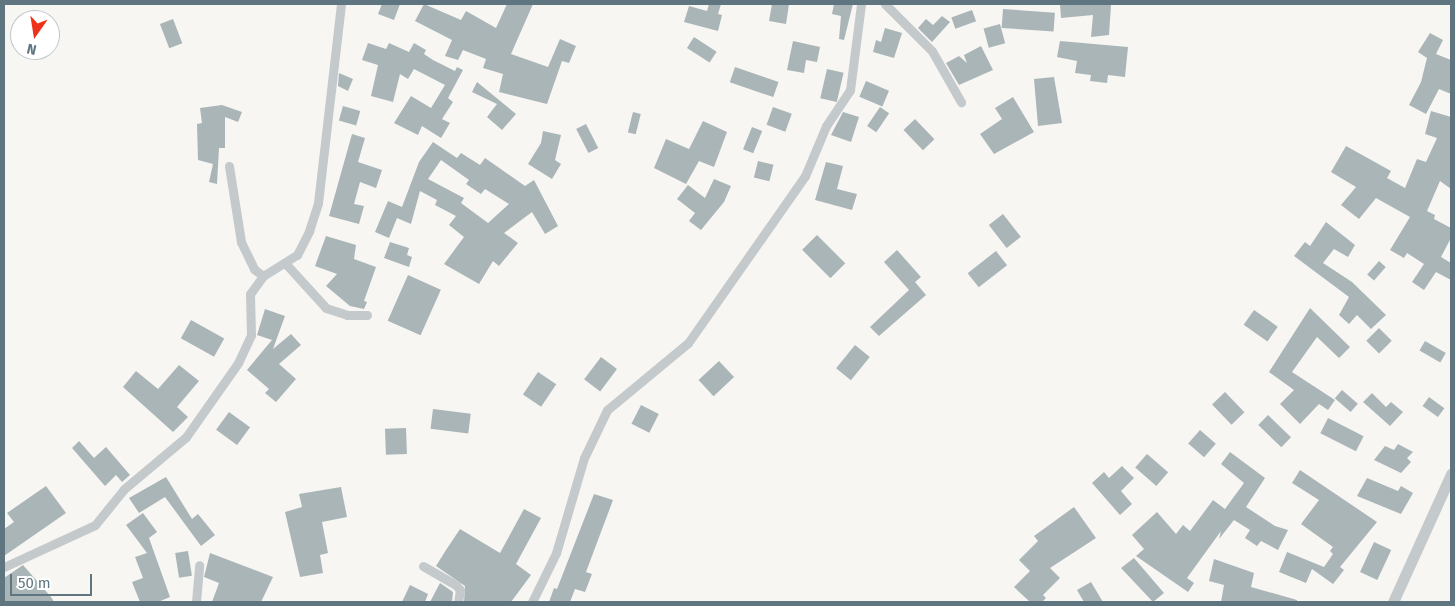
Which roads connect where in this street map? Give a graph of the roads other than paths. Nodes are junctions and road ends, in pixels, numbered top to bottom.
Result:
1 (342, 4) edge
2 (861, 4) edge
3 (885, 4) edge
4 (961, 102) dead end
5 (229, 166) dead end
6 (286, 264) junction
7 (263, 276) junction
8 (367, 315) dead end
9 (1451, 474) edge
10 (199, 564) dead end
11 (423, 566) dead end
12 (4, 567) edge
13 (196, 602) edge
14 (458, 602) edge
15 (532, 602) edge
16 (1393, 602) edge

1 - 6 street
2 - 15 street
3 - 4 street
5 - 7 street
6 - 7 street
6 - 8 street
7 - 12 street
9 - 16 street
10 - 13 street
11 - 14 street

